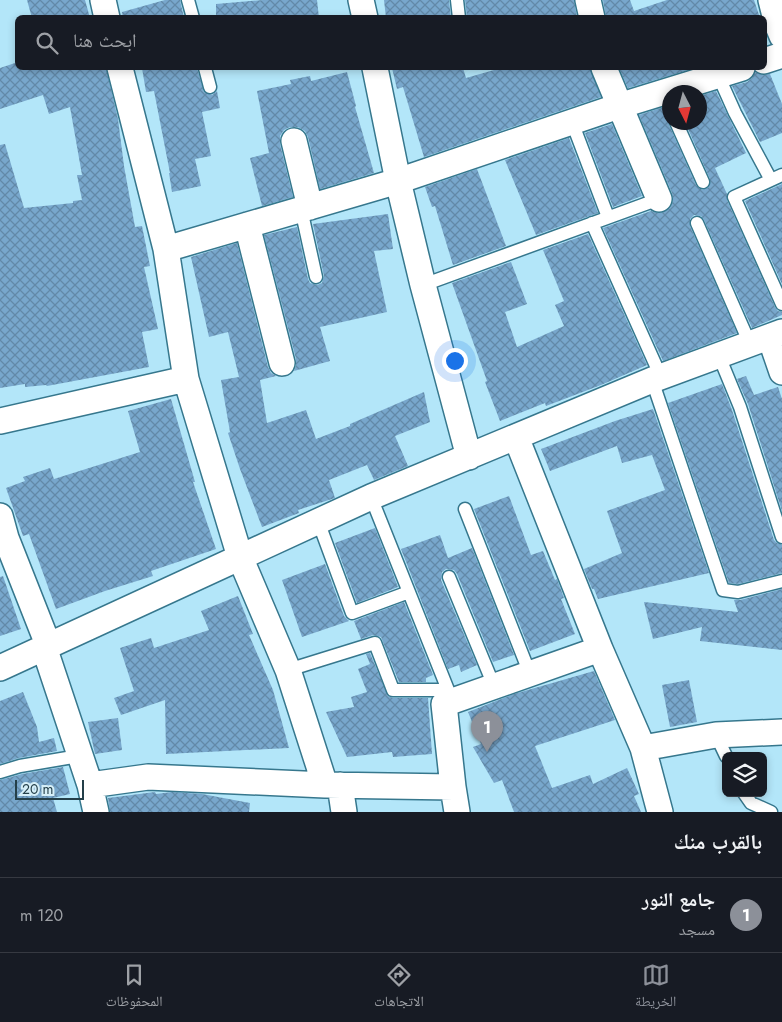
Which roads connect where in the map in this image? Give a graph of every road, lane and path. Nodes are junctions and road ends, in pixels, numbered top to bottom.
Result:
1 (103, 0) edge
2 (188, 0) edge
3 (361, 0) edge
4 (457, 0) edge
5 (588, 0) edge
6 (771, 0) edge
7 (106, 15) edge
8 (191, 15) edge
9 (364, 15) edge
10 (459, 15) edge
11 (591, 15) edge
12 (782, 36) edge
13 (782, 55) edge
14 (767, 60) edge
15 (121, 70) edge
16 (206, 70) edge
17 (375, 70) edge
18 (605, 70) edge
19 (735, 70) edge
20 (718, 75) junction
21 (210, 87) dead end
22 (619, 106) junction
23 (572, 122) junction
24 (680, 130) edge
25 (294, 141) dead end
26 (776, 178) edge
27 (398, 181) junction
28 (703, 182) dead end
29 (658, 199) joint
30 (306, 208) junction
31 (608, 217) junction
32 (592, 223) junction
33 (697, 223) dead end
34 (247, 225) junction
35 (166, 249) junction
36 (316, 277) dead end
37 (423, 285) junction
38 (782, 304) edge
39 (767, 338) edge
40 (719, 356) junction
41 (282, 363) dead end
42 (782, 372) edge
43 (656, 378) junction
44 (186, 379) junction
45 (0, 422) edge
46 (516, 437) junction
47 (469, 457) junction
48 (371, 497) junction
49 (465, 509) dead end
50 (0, 516) edge
51 (318, 521) junction
52 (782, 537) edge
53 (240, 557) junction
54 (449, 577) dead end
55 (782, 581) edge
56 (409, 592) junction
57 (44, 647) junction
58 (600, 649) junction
59 (0, 668) edge
60 (288, 670) junction
61 (530, 674) junction
62 (494, 686) junction
63 (450, 695) junction
64 (782, 732) edge
65 (721, 745) edge
66 (643, 748) junction
67 (79, 756) junction
68 (0, 772) edge
69 (90, 785) junction
70 (333, 785) junction
71 (453, 787) junction
72 (747, 797) edge
73 (96, 812) edge
74 (344, 812) edge
75 (457, 812) edge
76 (660, 812) edge
77 (771, 812) edge

1 - 7 street
2 - 8 lane
3 - 9 street
4 - 10 lane
5 - 11 street
6 - 12 street
13 - 14 street
15 - 35 street
16 - 21 lane
17 - 27 street
18 - 22 street
19 - 20 street
20 - 22 street
20 - 26 lane
22 - 23 street
22 - 29 street
23 - 27 street
23 - 31 lane
24 - 28 lane
25 - 30 street
26 - 38 lane
27 - 30 street
27 - 37 street
29 - 31 lane
30 - 34 street
30 - 36 lane
31 - 32 lane
32 - 37 lane
32 - 43 lane
33 - 39 lane
34 - 35 street
34 - 41 street
35 - 44 street
37 - 47 street
39 - 40 street
39 - 42 street
40 - 43 street
40 - 52 lane
43 - 46 street
43 - 55 lane
44 - 45 street
44 - 53 street
46 - 47 street
46 - 58 street
47 - 48 street
48 - 51 street
48 - 56 lane
49 - 61 lane
50 - 57 street
51 - 53 street
51 - 56 lane
53 - 57 street
53 - 60 street
54 - 62 lane
56 - 63 lane
57 - 59 street
57 - 67 street
58 - 61 street
58 - 66 street
60 - 63 lane
60 - 70 street
61 - 62 street
62 - 63 street
63 - 71 street
64 - 65 street
65 - 66 street
66 - 76 street
67 - 68 lane
67 - 69 street
69 - 70 street
69 - 73 street
70 - 71 street
70 - 74 street
71 - 75 street
72 - 77 lane

